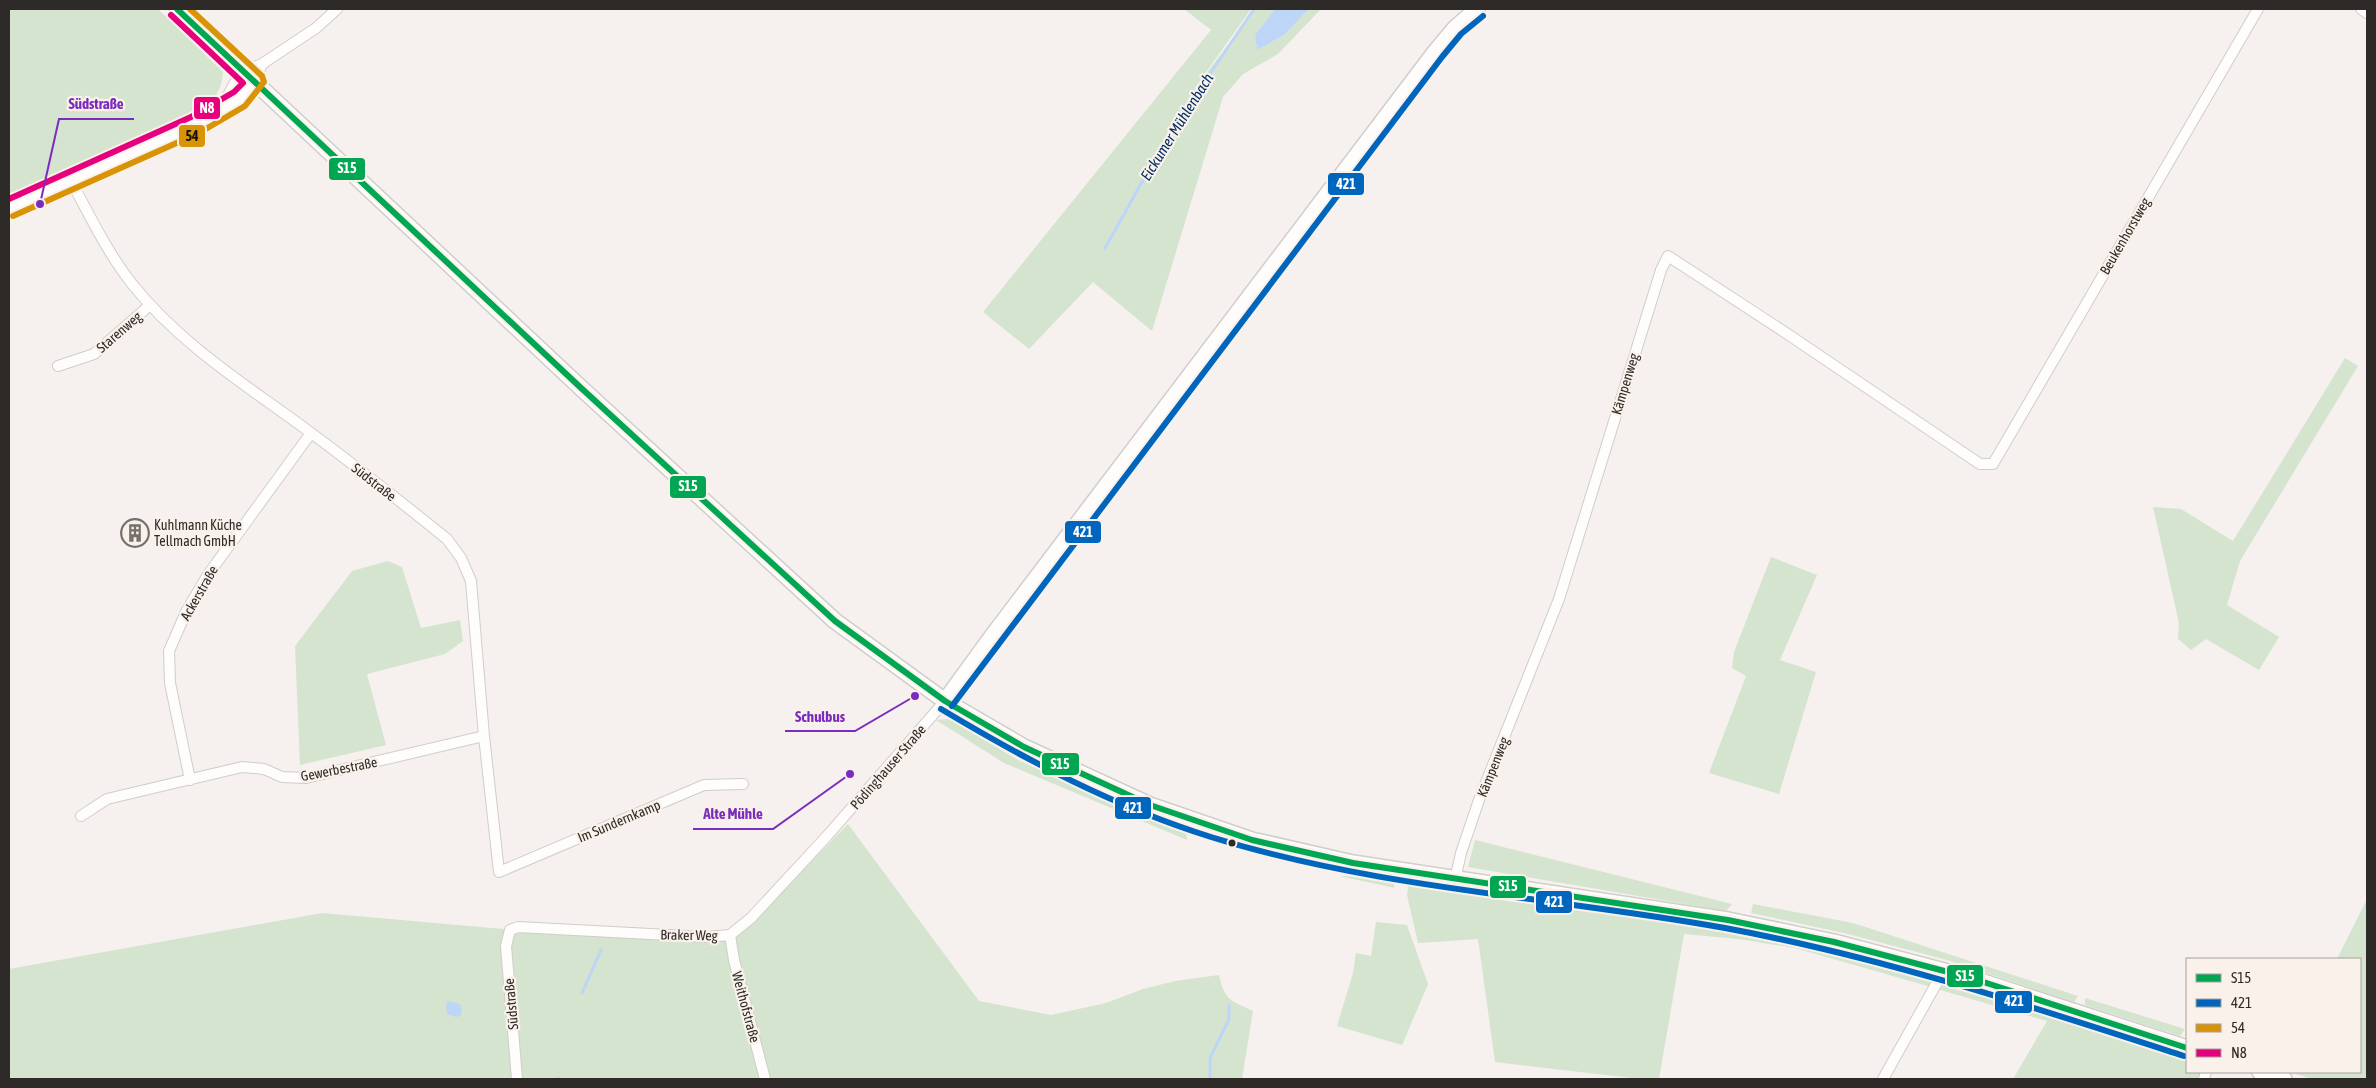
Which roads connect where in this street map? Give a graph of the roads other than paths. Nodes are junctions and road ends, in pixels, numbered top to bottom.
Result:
1 (177, 9) edge
2 (338, 9) edge
3 (1477, 9) edge
4 (2258, 9) edge
5 (2361, 9) edge
6 (2367, 13) edge
7 (262, 64) junction
8 (244, 71) junction
9 (255, 82) junction
10 (220, 111) junction
11 (71, 181) junction
12 (9, 208) edge
13 (150, 305) junction
14 (58, 366) dead end
15 (311, 433) junction
16 (1993, 464) joint
17 (945, 701) junction
18 (484, 736) junction
19 (190, 780) junction
20 (743, 784) dead end
21 (81, 816) dead end
22 (827, 836) joint
23 (499, 872) joint
24 (1455, 880) junction
25 (510, 930) joint
26 (730, 935) junction
27 (1944, 970) junction
28 (2186, 1048) edge
29 (2263, 1073) edge
30 (517, 1079) edge
31 (765, 1079) edge
32 (1882, 1079) edge
33 (2284, 1079) edge

1 - 8 main road
2 - 7 street
3 - 17 main road, Pödinghauser Straße
4 - 16 street, Beukenhorstweg
5 - 6 street
7 - 8 street
7 - 9 street
8 - 9 main road
8 - 10 street
9 - 10 street
9 - 17 main road
10 - 11 street
11 - 12 street
11 - 13 street, Südstraße
13 - 14 street, Starenweg
13 - 15 street, Südstraße
15 - 18 street, Südstraße
15 - 19 street, Ackerstraße
16 - 24 street, Kämpenweg
17 - 22 street, Pödinghauser Straße
17 - 24 main road
18 - 19 street, Gewerbestraße
18 - 23 street, Südstraße
19 - 21 street, Gewerbestraße
20 - 23 street, Im Sundernkamp
22 - 26 street, Braker Weg
24 - 27 main road
25 - 26 street, Braker Weg
25 - 30 street, Südstraße
26 - 31 street, Weithofstraße
27 - 28 main road
27 - 32 street
29 - 33 main road

